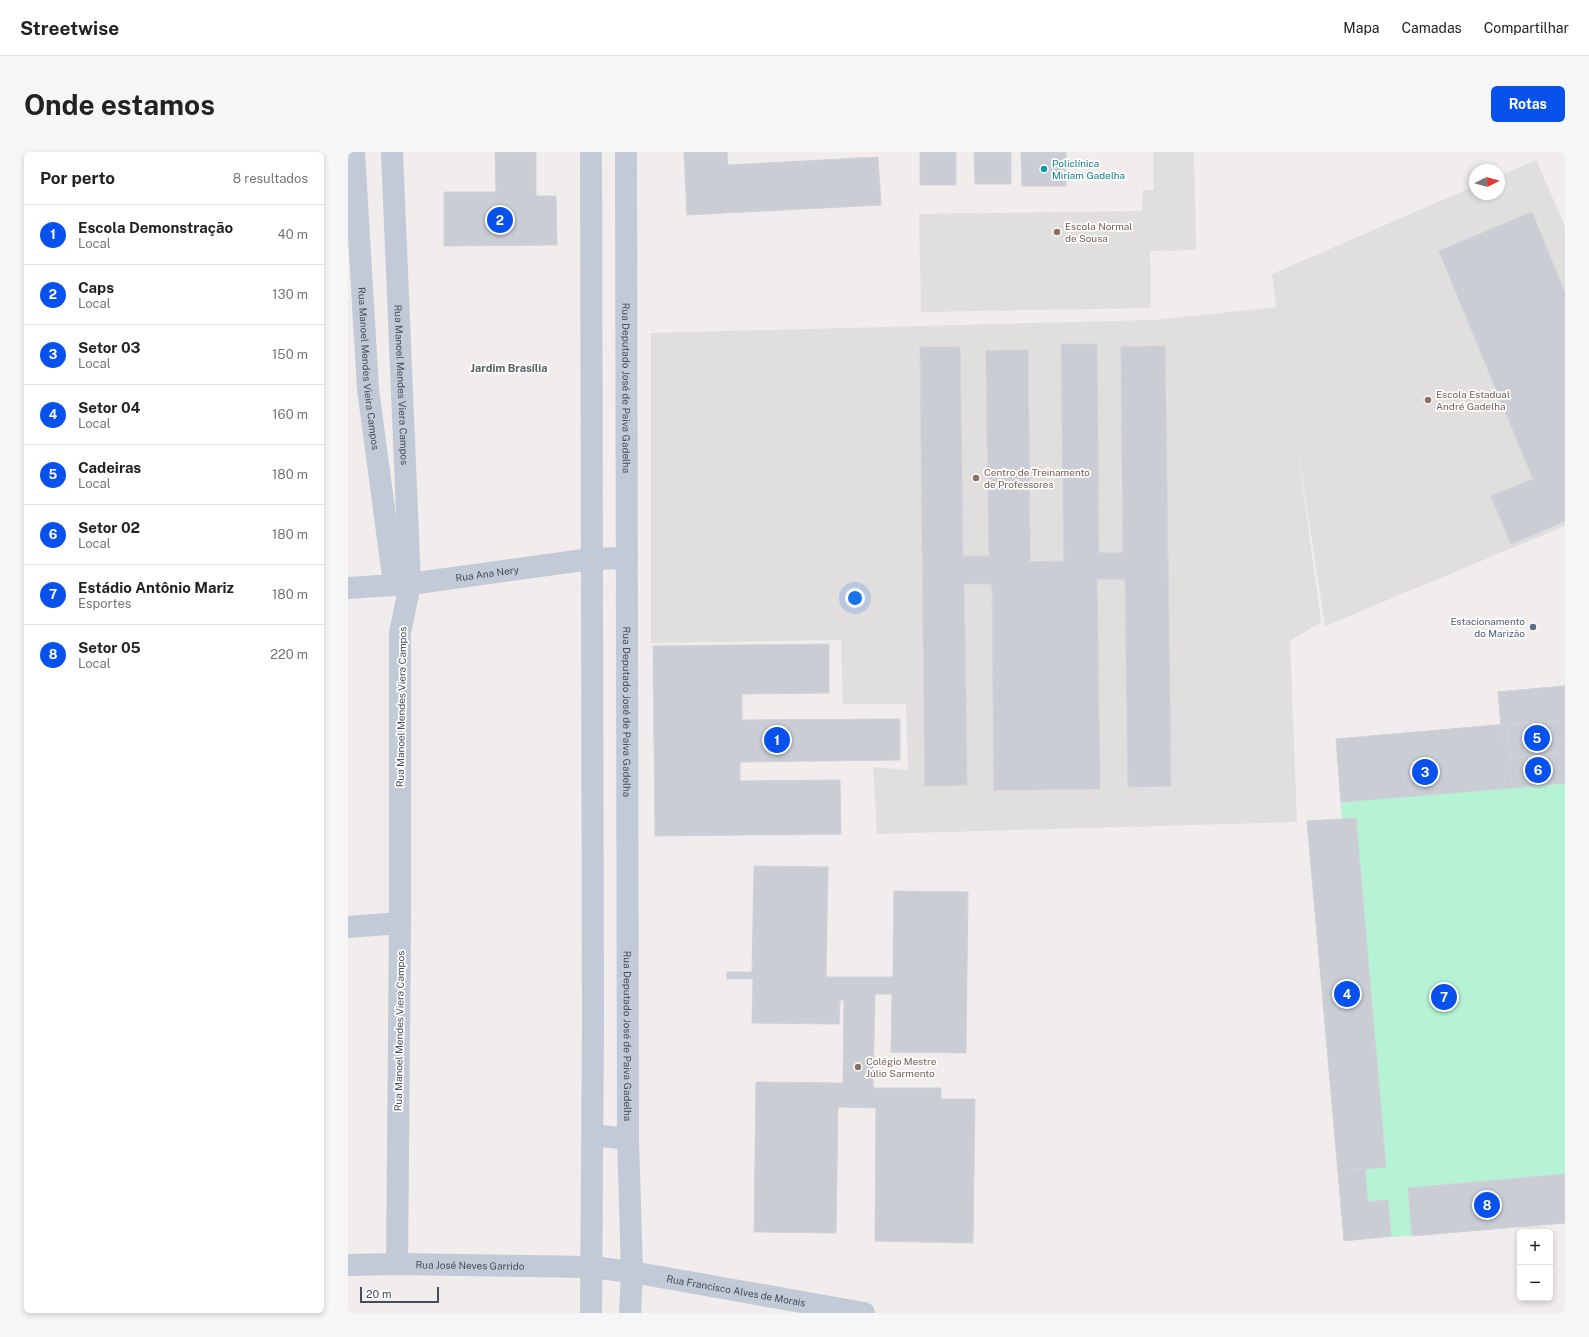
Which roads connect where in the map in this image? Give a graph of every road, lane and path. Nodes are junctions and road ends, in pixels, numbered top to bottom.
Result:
1 (354, 152) edge
2 (392, 152) edge
3 (591, 152) edge
4 (626, 152) edge
5 (592, 286) junction
6 (627, 286) junction
7 (593, 410) junction
8 (627, 412) junction
9 (627, 558) junction
10 (591, 559) junction
11 (402, 584) junction
12 (348, 588) edge
13 (400, 923) junction
14 (348, 927) edge
15 (593, 1022) junction
16 (628, 1024) junction
17 (593, 1135) junction
18 (628, 1140) junction
19 (397, 1264) junction
20 (348, 1265) edge
21 (592, 1267) junction
22 (632, 1272) junction
23 (591, 1313) edge
24 (630, 1313) edge
25 (864, 1313) edge

1 - 11 street, Rua Manoel Mendes Vieira Campos
2 - 11 street, Rua Manoel Mendes Viera Campos
3 - 5 street
4 - 6 street, Rua Deputado José de Paiva Gadelha
5 - 6 street
5 - 7 street
6 - 8 street, Rua Deputado José de Paiva Gadelha
7 - 8 street
7 - 10 street
8 - 9 street, Rua Deputado José de Paiva Gadelha
9 - 10 street, Rua Ana Nery
9 - 16 street, Rua Deputado José de Paiva Gadelha
10 - 11 street, Rua Ana Nery
10 - 15 street
11 - 12 street, Rua Ana Nery
11 - 13 street, Rua Manoel Mendes Viera Campos
13 - 14 street
13 - 19 street, Rua Manoel Mendes Viera Campos
15 - 16 street
15 - 17 street
16 - 18 street, Rua Deputado José de Paiva Gadelha
17 - 18 street
17 - 21 street
18 - 22 street, Rua Deputado José de Paiva Gadelha
19 - 20 street, Rua José Neves Garrido
19 - 21 street, Rua José Neves Garrido
21 - 22 street, Rua José Neves Garrido
21 - 23 street
22 - 24 street, Rua Deputado José de Paiva Gadelha
22 - 25 street, Rua Francisco Alves de Morais

